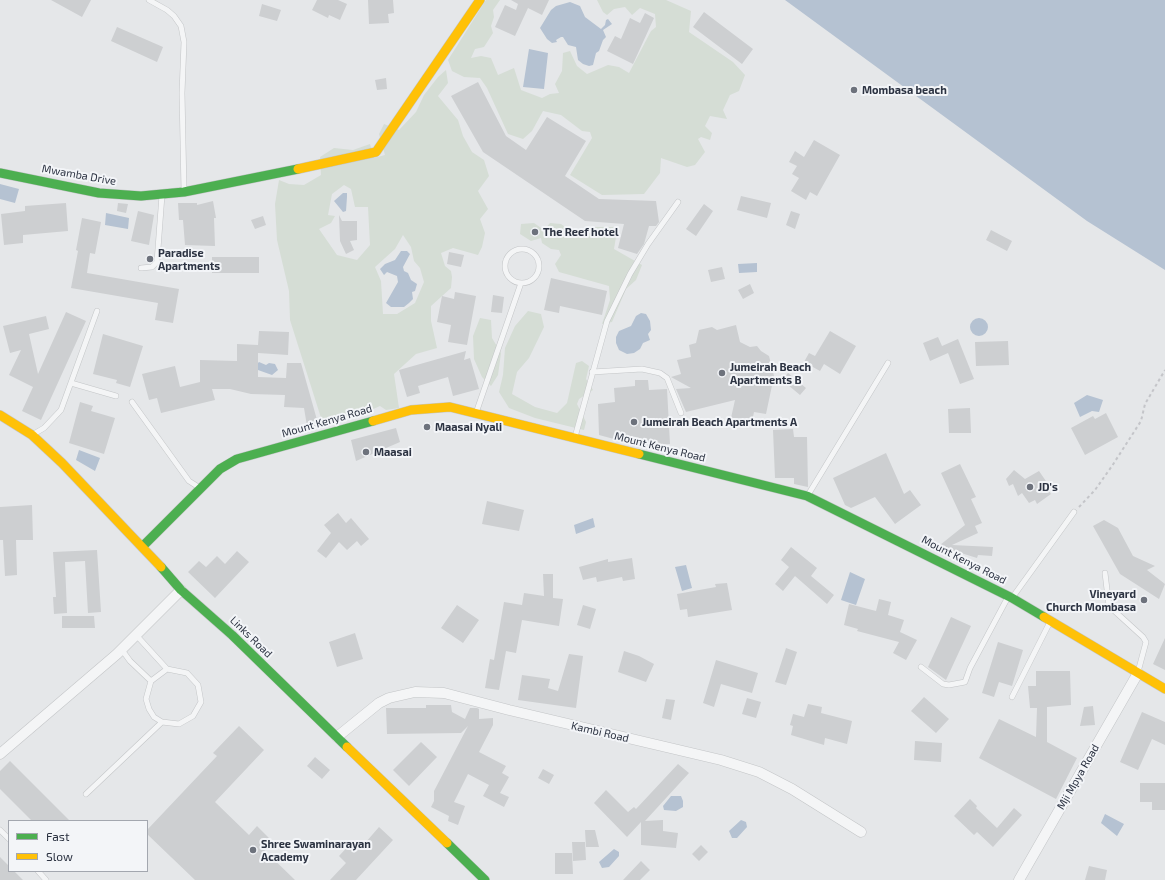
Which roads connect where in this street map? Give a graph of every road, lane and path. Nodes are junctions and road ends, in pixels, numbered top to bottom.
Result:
1 (150, 0) edge
2 (480, 0) edge
3 (0, 173) edge
4 (184, 192) junction
5 (162, 194) junction
6 (678, 202) dead end
7 (141, 268) dead end
8 (521, 283) junction
9 (97, 311) dead end
10 (888, 363) dead end
11 (1165, 370) edge
12 (592, 372) junction
13 (71, 383) junction
14 (116, 396) dead end
15 (132, 402) dead end
16 (681, 413) dead end
17 (476, 414) junction
18 (0, 415) edge
19 (32, 435) junction
20 (574, 438) junction
21 (201, 488) junction
22 (807, 496) junction
23 (1074, 512) joint
24 (143, 546) junction
25 (1105, 573) dead end
26 (182, 590) junction
27 (1010, 597) junction
28 (1050, 621) junction
29 (137, 636) junction
30 (122, 650) junction
31 (921, 667) dead end
32 (167, 669) junction
33 (1138, 673) junction
34 (150, 681) junction
35 (1165, 689) edge
36 (1012, 697) dead end
37 (162, 722) junction
38 (337, 737) junction
39 (0, 754) edge
40 (86, 794) dead end
41 (0, 830) edge
42 (861, 832) dead end
43 (8, 838) edge
44 (39, 872) edge
45 (482, 879) edge
46 (46, 880) edge
47 (1019, 880) edge

1 - 4 lane
2 - 4 main road, Mwamba Drive
3 - 5 main road, Mwamba Drive
4 - 5 main road, Mwamba Drive
5 - 7 lane
6 - 12 lane
8 - 8 lane
8 - 17 lane
9 - 13 lane
10 - 22 lane
11 - 23 path
12 - 16 lane
12 - 20 lane
13 - 14 lane
13 - 19 lane
15 - 21 lane
17 - 20 main road, Mount Kenya Road
17 - 21 main road, Mount Kenya Road
18 - 19 main road, Links Road
19 - 24 main road, Links Road
20 - 22 main road, Mount Kenya Road
21 - 24 main road, Mount Kenya Road
22 - 27 main road, Mount Kenya Road
23 - 27 lane
24 - 26 main road, Links Road
25 - 33 lane
26 - 29 street
26 - 38 main road, Links Road
27 - 28 main road, Mount Kenya Road
27 - 31 lane
28 - 33 main road, Mount Kenya Road
28 - 36 lane
29 - 30 street
29 - 32 lane
30 - 34 lane
30 - 39 street
32 - 34 lane
32 - 37 lane
33 - 35 main road, Mount Kenya Road
33 - 47 street, Mji Mpya Road
34 - 37 lane
37 - 40 lane
38 - 42 street, Kambi Road
38 - 45 main road, Links Road
41 - 43 lane
44 - 46 lane

